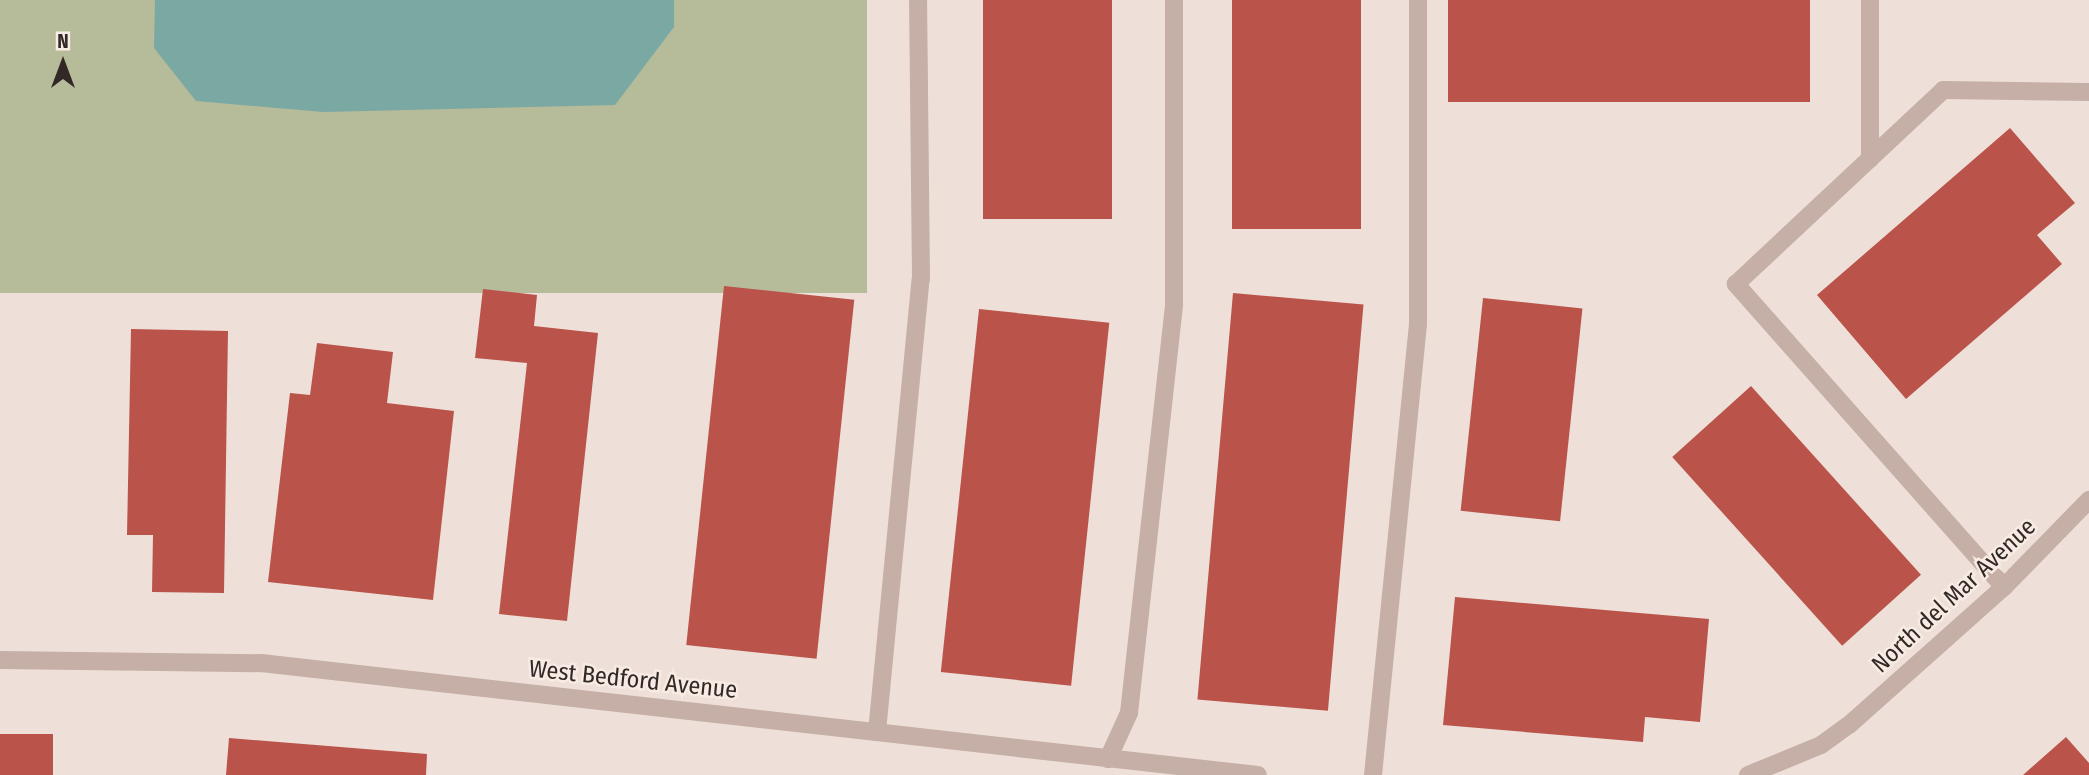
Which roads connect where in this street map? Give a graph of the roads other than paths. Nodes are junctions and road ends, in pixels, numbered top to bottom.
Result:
1 (918, 0) edge
2 (1174, 0) edge
3 (1418, 0) edge
4 (1870, 0) edge
5 (2089, 92) edge
6 (1870, 159) junction
7 (2089, 500) edge
8 (2004, 587) junction
9 (0, 660) edge
10 (877, 732) junction
11 (1108, 759) junction
12 (1258, 775) edge
13 (1373, 775) edge
14 (1748, 775) edge

1 - 10 street
2 - 11 street
3 - 13 street
4 - 6 street
5 - 6 street
6 - 8 street
7 - 8 street, North del Mar Avenue
8 - 14 street, North del Mar Avenue
9 - 10 street, West Bedford Avenue
10 - 11 street, West Bedford Avenue
11 - 12 street, West Bedford Avenue

